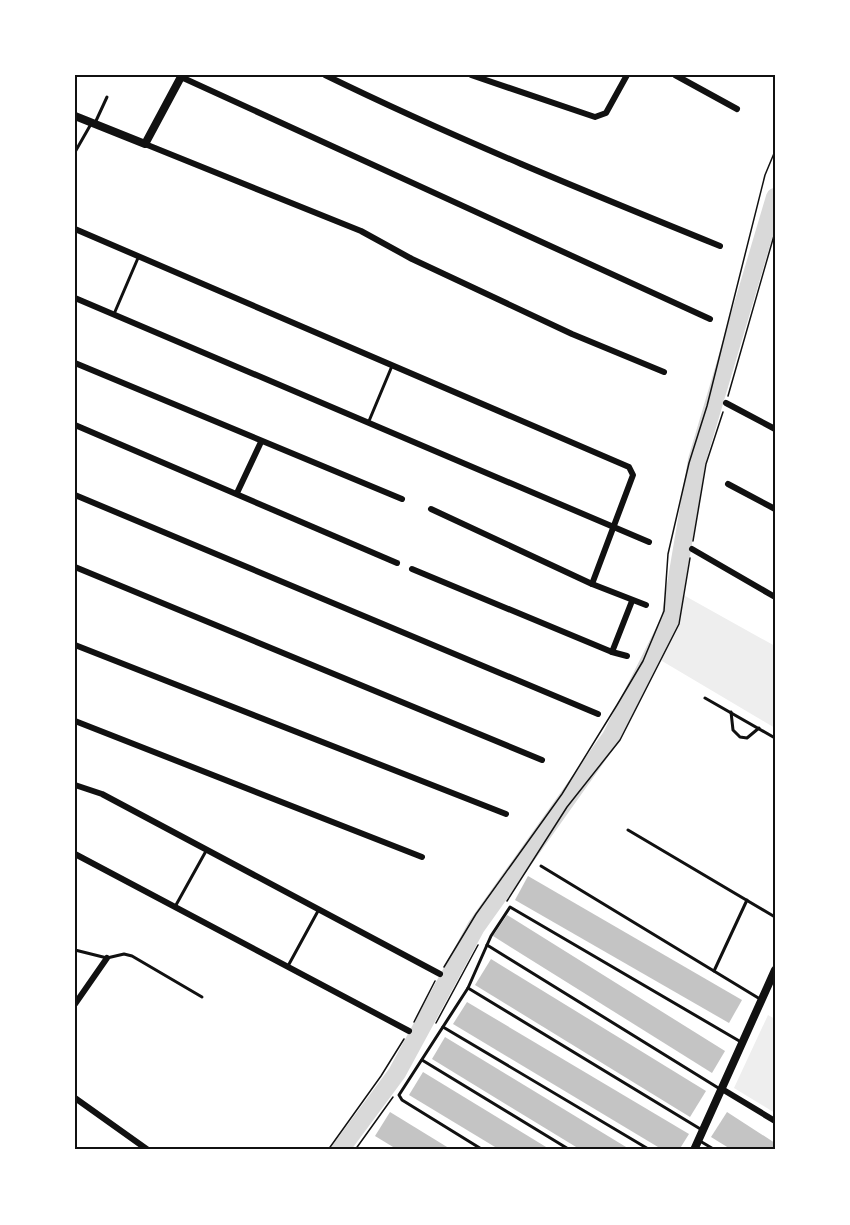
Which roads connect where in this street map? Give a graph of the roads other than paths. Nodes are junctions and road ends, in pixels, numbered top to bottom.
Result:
1 (325, 75) edge
2 (471, 75) edge
3 (627, 75) edge
4 (675, 75) edge
5 (181, 76) edge
6 (480, 77) edge
7 (107, 97) dead end
8 (737, 108) dead end
9 (75, 116) edge
10 (93, 123) junction
11 (145, 144) junction
12 (75, 153) edge
13 (75, 229) edge
14 (720, 246) dead end
15 (139, 256) junction
16 (75, 298) edge
17 (114, 314) junction
18 (710, 319) dead end
19 (75, 363) edge
20 (393, 365) junction
21 (664, 372) dead end
22 (726, 403) dead end
23 (368, 423) junction
24 (75, 425) edge
25 (775, 429) edge
26 (261, 442) junction
27 (728, 484) dead end
28 (237, 493) junction
29 (75, 495) edge
30 (402, 499) dead end
31 (431, 509) dead end
32 (775, 509) edge
33 (614, 527) junction
34 (649, 542) dead end
35 (692, 549) dead end
36 (397, 563) dead end
37 (75, 567) edge
38 (412, 568) dead end
39 (592, 584) junction
40 (775, 597) edge
41 (632, 601) junction
42 (646, 606) dead end
43 (75, 645) edge
44 (612, 652) junction
45 (627, 656) dead end
46 (705, 698) dead end
47 (730, 712) junction
48 (598, 714) dead end
49 (75, 721) edge
50 (759, 728) junction
51 (775, 738) edge
52 (542, 760) dead end
53 (75, 785) edge
54 (506, 814) dead end
55 (628, 830) dead end
56 (206, 849) junction
57 (75, 854) edge
58 (422, 856) dead end
59 (541, 866) dead end
60 (747, 900) junction
61 (175, 907) junction
62 (319, 909) junction
63 (775, 916) edge
64 (487, 945) junction
65 (75, 950) edge
66 (107, 957) junction
67 (288, 967) junction
68 (775, 970) edge
69 (714, 971) junction
70 (440, 974) road end
71 (468, 988) junction
72 (202, 997) dead end
73 (761, 1000) junction
74 (75, 1004) edge
75 (443, 1027) junction
76 (409, 1031) road end
77 (743, 1043) junction
78 (422, 1060) junction
79 (722, 1089) junction
80 (75, 1098) edge
81 (775, 1121) edge
82 (703, 1130) junction
83 (698, 1140) junction
84 (148, 1150) edge
85 (483, 1150) edge
86 (570, 1150) edge
87 (650, 1150) edge
88 (694, 1150) edge
89 (715, 1150) edge

1 - 14 street
2 - 6 street
3 - 6 street
4 - 8 street
5 - 11 street
5 - 18 street
7 - 10 lane
9 - 10 street
10 - 11 street
10 - 12 lane
11 - 21 street
13 - 15 street
15 - 17 lane
15 - 20 street
16 - 17 street
17 - 23 street
19 - 26 street
20 - 23 lane
20 - 33 street
22 - 25 street
23 - 33 street
24 - 28 street
26 - 28 street
26 - 30 street
27 - 32 street
28 - 36 street
29 - 48 street
31 - 39 street
33 - 34 street
33 - 39 street
35 - 40 street
37 - 52 street
38 - 44 street
39 - 41 street
41 - 42 street
41 - 44 street
43 - 54 street
44 - 45 street
46 - 47 lane
47 - 50 lane
47 - 50 lane
49 - 58 street
50 - 51 lane
53 - 56 street
55 - 60 lane
56 - 61 lane
56 - 62 street
57 - 61 street
59 - 69 lane
60 - 63 lane
60 - 69 lane
61 - 67 street
62 - 67 lane
62 - 70 street
64 - 71 lane
64 - 77 lane
64 - 79 lane
65 - 66 lane
66 - 72 lane
66 - 74 street
67 - 76 street
68 - 73 street
69 - 73 lane
71 - 75 lane
71 - 82 lane
73 - 77 street
75 - 78 lane
75 - 87 lane
77 - 79 street
78 - 85 lane
78 - 86 lane
79 - 81 street
79 - 82 street
80 - 84 street
82 - 83 street
83 - 88 street
83 - 89 lane

